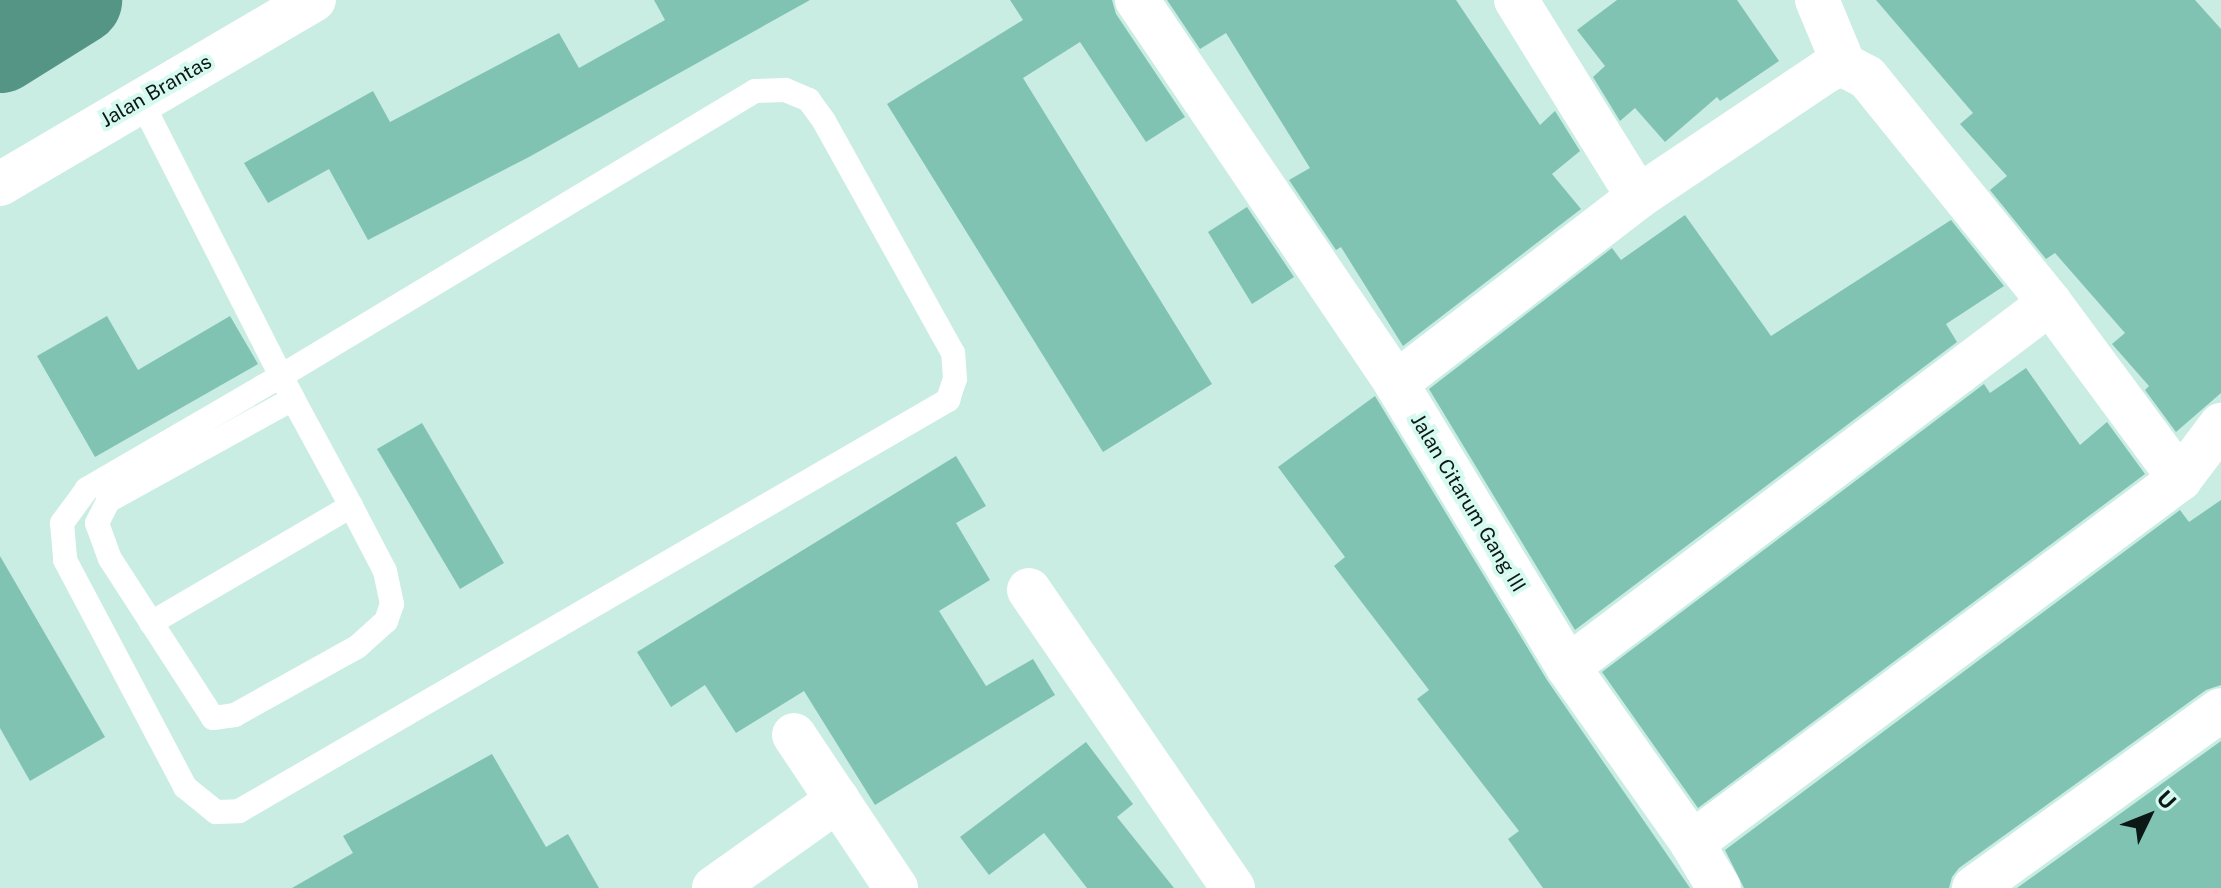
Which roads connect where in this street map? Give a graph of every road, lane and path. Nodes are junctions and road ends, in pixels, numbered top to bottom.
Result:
1 (314, 0) edge
2 (1137, 0) edge
3 (1516, 0) edge
4 (1817, 0) edge
5 (1844, 65) junction
6 (140, 99) junction
7 (0, 184) edge
8 (1638, 197) junction
9 (2050, 303) junction
10 (281, 376) junction
11 (1396, 383) junction
12 (293, 399) junction
13 (2221, 425) edge
14 (158, 448) junction
15 (172, 468) junction
16 (2180, 479) junction
17 (351, 506) junction
18 (1029, 590) dead end
19 (151, 623) junction
20 (1568, 667) junction
21 (2221, 710) edge
22 (794, 735) dead end
23 (838, 800) junction
24 (1692, 843) junction
25 (714, 888) edge
26 (896, 888) edge
27 (1233, 888) edge
28 (1719, 888) edge
29 (1974, 888) edge

1 - 6 street, Jalan Brantas
2 - 11 street, Jalan Citarum Gang III
3 - 8 street
4 - 5 street
5 - 8 street
5 - 9 street
6 - 7 street, Jalan Brantas
6 - 10 lane
8 - 11 street
9 - 16 street
9 - 20 street
10 - 12 lane
10 - 14 lane
10 - 14 lane
11 - 20 street, Jalan Citarum Gang III
12 - 15 lane
12 - 17 lane
13 - 16 street
14 - 15 lane
15 - 19 lane
16 - 24 street
17 - 19 lane
17 - 19 lane
18 - 27 street
20 - 24 street, Jalan Citarum Gang III
21 - 29 street
22 - 23 street
23 - 25 street
23 - 26 street
24 - 28 street, Jalan Citarum Gang III

